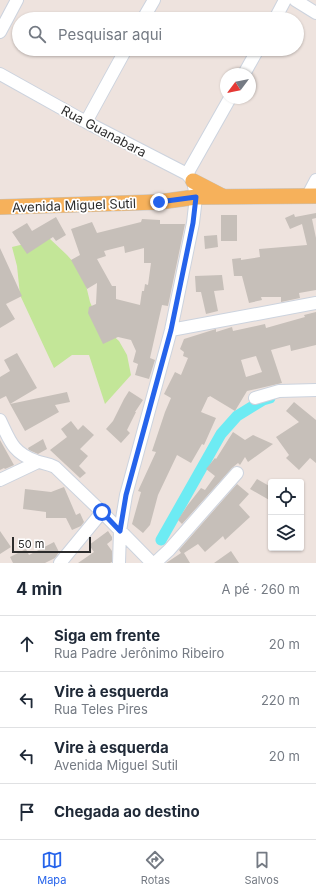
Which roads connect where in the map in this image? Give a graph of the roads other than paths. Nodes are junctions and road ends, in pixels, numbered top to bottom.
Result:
1 (18, 0) edge
2 (154, 0) edge
3 (286, 0) edge
4 (295, 0) edge
5 (147, 12) edge
6 (279, 12) edge
7 (316, 12) edge
8 (0, 32) edge
9 (122, 56) edge
10 (254, 56) edge
11 (247, 68) edge
12 (0, 74) edge
13 (227, 104) edge
14 (86, 122) junction
15 (190, 177) junction
16 (316, 180) edge
17 (311, 196) edge
18 (196, 197) junction
19 (224, 197) junction
20 (0, 207) edge
21 (316, 303) edge
22 (171, 330) junction
23 (316, 390) edge
24 (255, 398) dead end
25 (0, 420) edge
26 (38, 462) junction
27 (237, 473) dead end
28 (0, 480) edge
29 (102, 512) junction
30 (120, 531) junction
31 (60, 563) edge
32 (119, 563) edge
33 (153, 563) edge

1 - 8 street
2 - 5 street
3 - 6 street
4 - 7 street
9 - 14 street
10 - 11 street
12 - 14 street, Rua Guanabara
13 - 15 street
14 - 15 street, Rua Guanabara
15 - 18 street
15 - 19 main road
16 - 17 street
17 - 19 main road, Avenida Miguel Sutil
18 - 19 main road, Avenida Miguel Sutil
18 - 20 main road, Avenida Miguel Sutil
18 - 22 street
21 - 22 street
22 - 30 street
23 - 24 street
25 - 26 street
26 - 28 street
26 - 29 street
27 - 33 street
29 - 30 street
29 - 31 street
30 - 32 street
30 - 33 street

